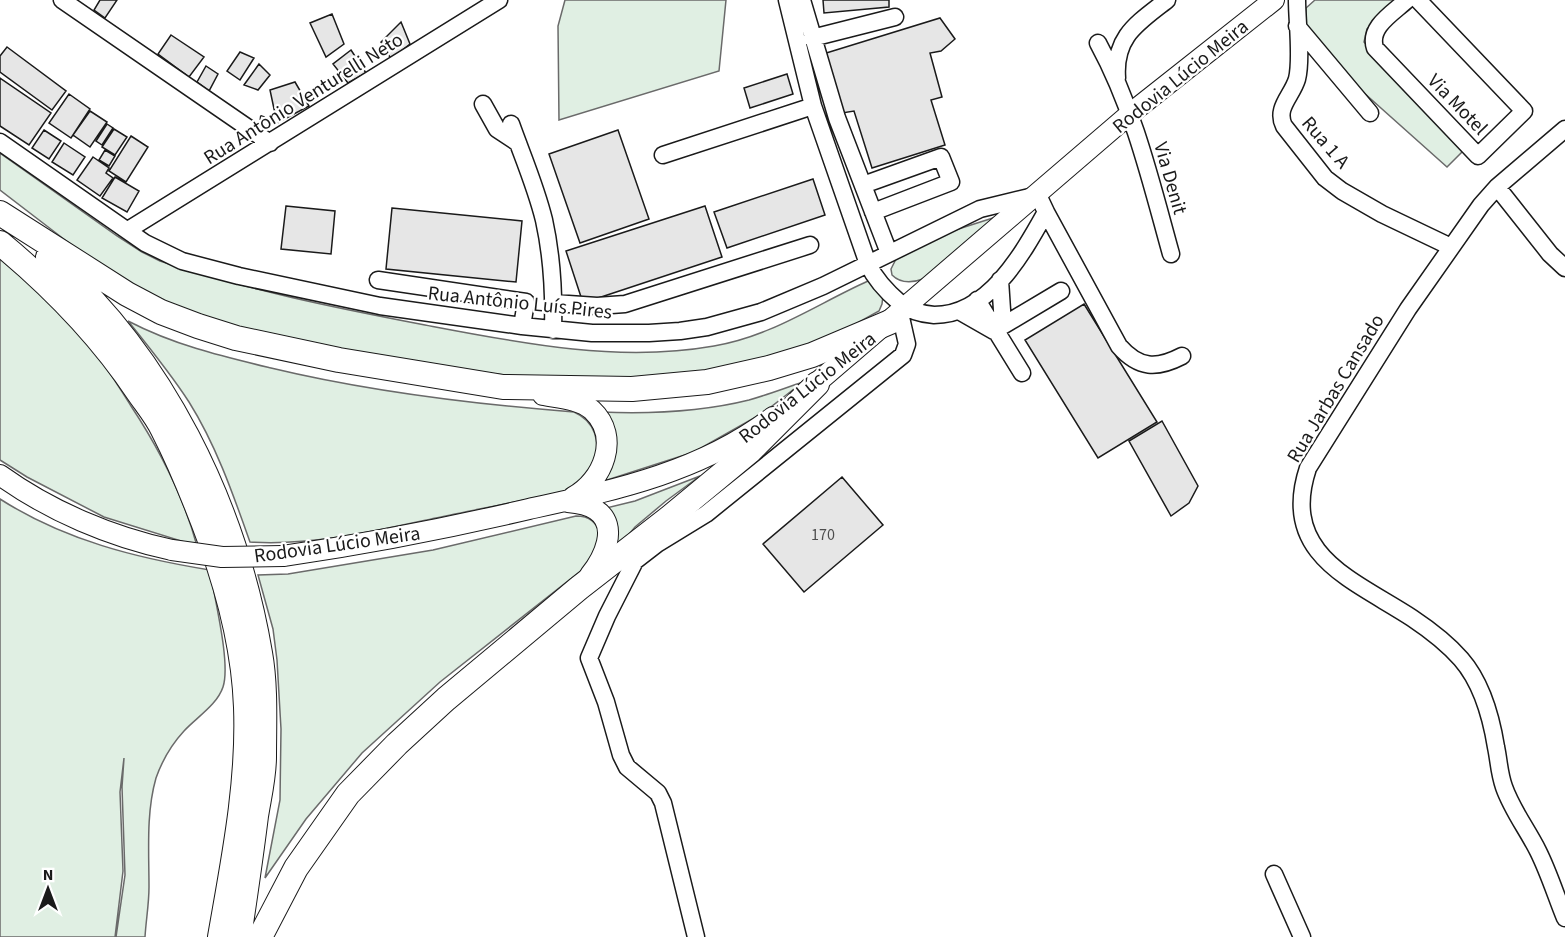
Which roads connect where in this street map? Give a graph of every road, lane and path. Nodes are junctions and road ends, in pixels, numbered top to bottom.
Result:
1 (62, 0) edge
2 (499, 0) edge
3 (787, 0) edge
4 (802, 0) edge
5 (1167, 0) edge
6 (1274, 0) edge
7 (1297, 0) edge
8 (1407, 0) edge
9 (1418, 0) edge
10 (1258, 9) edge
11 (895, 17) dead end
12 (1297, 26) junction
13 (812, 38) junction
14 (1098, 43) dead end
15 (1118, 82) junction
16 (483, 104) dead end
17 (813, 106) junction
18 (1131, 113) junction
19 (1370, 113) dead end
20 (511, 124) dead end
21 (1565, 129) edge
22 (0, 142) edge
23 (270, 142) junction
24 (518, 143) junction
25 (663, 156) dead end
26 (863, 185) junction
27 (1497, 187) junction
28 (1042, 203) junction
29 (873, 212) junction
30 (0, 215) edge
31 (128, 230) junction
32 (0, 243) edge
33 (810, 245) dead end
34 (1451, 247) junction
35 (889, 253) junction
36 (1171, 254) dead end
37 (868, 264) junction
38 (1565, 268) edge
39 (378, 280) dead end
40 (1000, 280) junction
41 (1061, 291) dead end
42 (977, 300) junction
43 (554, 303) junction
44 (959, 311) junction
45 (899, 314) junction
46 (522, 326) junction
47 (999, 328) junction
48 (553, 330) junction
49 (1182, 356) dead end
50 (1022, 373) dead end
51 (817, 384) junction
52 (502, 387) junction
53 (0, 475) edge
54 (566, 501) junction
55 (630, 556) junction
56 (579, 588) junction
57 (1274, 874) dead end
58 (1565, 918) edge
59 (220, 937) edge
60 (239, 937) edge
61 (260, 937) edge
62 (696, 937) edge
63 (1302, 937) edge

1 - 23 street
2 - 23 street, Rua Antônio Venturelli Neto
3 - 17 street
4 - 13 street
5 - 15 street
6 - 10 main road, Rodovia Lúcio Meira
7 - 12 street, Rua 1 A
8 - 9 street, Via Motel
10 - 18 main road, Rodovia Lúcio Meira
11 - 13 street
12 - 19 street
12 - 34 street, Rua 1 A
13 - 26 street
14 - 15 street, Via Denit
15 - 18 street, Via Denit
16 - 24 street
17 - 25 street
17 - 37 street
18 - 28 main road, Rodovia Lúcio Meira
18 - 36 street, Via Denit
20 - 24 street
21 - 27 street, Rua Jarbas Cansado
22 - 31 street, Rua Antônio Luís Pires
23 - 31 street, Rua Antônio Venturelli Neto
24 - 43 street
26 - 29 street
26 - 29 street
27 - 34 street, Rua Jarbas Cansado
27 - 38 street
28 - 35 street, Rua Antônio Luís Pires
28 - 40 street
28 - 45 main road, Rodovia Lúcio Meira
28 - 49 street
29 - 35 street
30 - 52 highway
30 - 60 highway
31 - 46 street, Rua Antônio Luís Pires
32 - 59 highway
33 - 43 street
34 - 58 street, Rua Jarbas Cansado
35 - 37 street, Rua Antônio Luís Pires
37 - 45 street
37 - 48 street, Rua Antônio Luís Pires
39 - 46 street
40 - 42 street
40 - 47 street
41 - 47 street
42 - 44 street
42 - 47 street
43 - 48 street
44 - 45 street
44 - 47 street
45 - 51 main road, Rodovia Lúcio Meira
45 - 52 highway
45 - 55 street
46 - 48 street, Rua Antônio Luís Pires
47 - 50 street
51 - 54 main road, Rodovia Lúcio Meira
51 - 55 highway
52 - 54 main road
53 - 54 main road, Rodovia Lúcio Meira, bridge
54 - 56 main road
55 - 56 highway
55 - 62 street
56 - 61 highway
57 - 63 street

